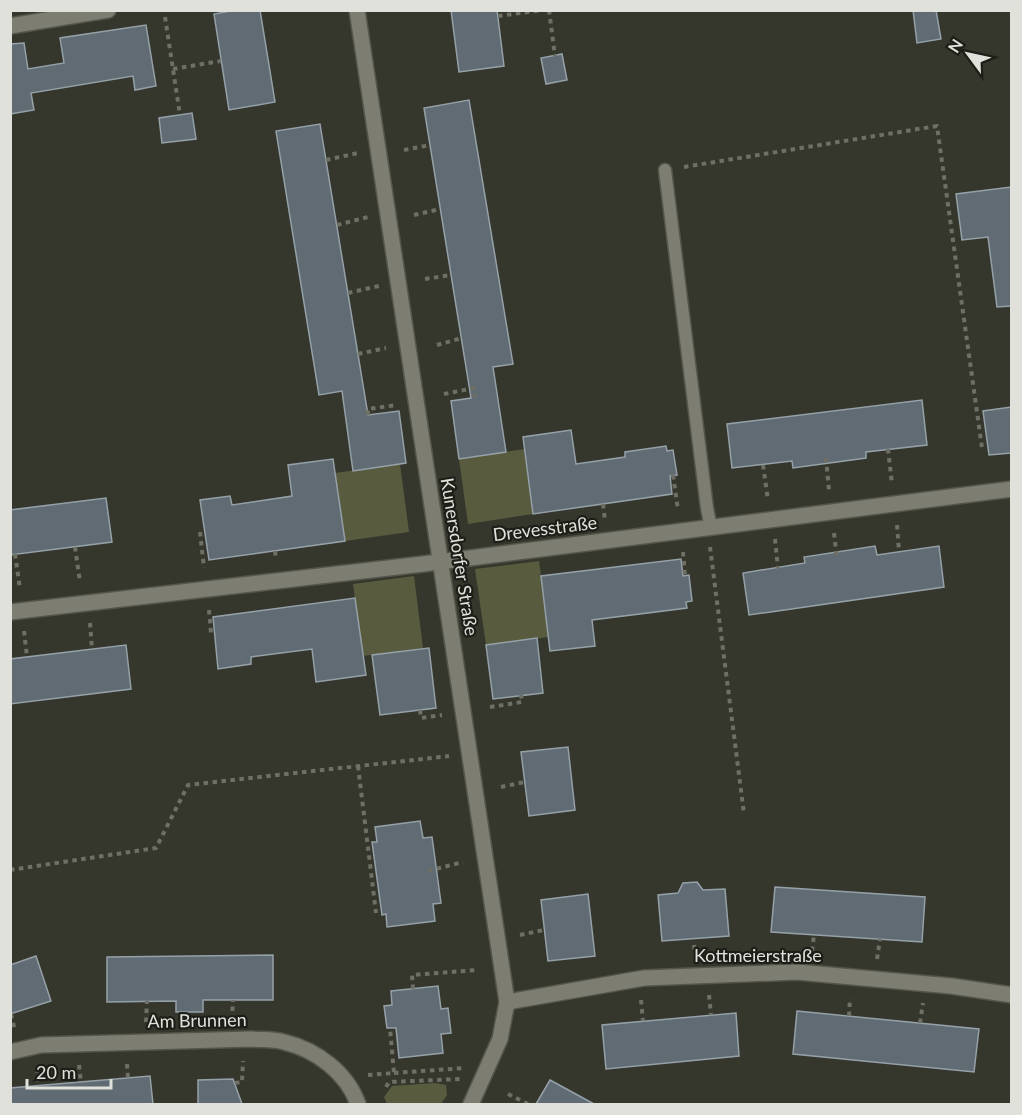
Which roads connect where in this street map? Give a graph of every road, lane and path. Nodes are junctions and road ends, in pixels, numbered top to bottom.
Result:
1 (108, 10) edge
2 (357, 10) edge
3 (543, 10) edge
4 (549, 10) edge
5 (498, 16) dead end
6 (165, 17) dead end
7 (10, 26) edge
8 (555, 56) dead end
9 (221, 61) dead end
10 (172, 69) junction
11 (180, 115) dead end
12 (430, 145) dead end
13 (404, 150) dead end
14 (360, 152) dead end
15 (326, 160) dead end
16 (665, 170) joint
17 (440, 209) dead end
18 (414, 215) dead end
19 (370, 217) dead end
20 (337, 225) dead end
21 (451, 275) dead end
22 (425, 279) dead end
23 (381, 286) dead end
24 (348, 293) dead end
25 (462, 338) dead end
26 (436, 345) dead end
27 (390, 347) dead end
28 (358, 354) dead end
29 (444, 394) dead end
30 (475, 397) dead end
31 (399, 405) dead end
32 (368, 415) dead end
33 (982, 448) dead end
34 (888, 449) dead end
35 (826, 458) dead end
36 (763, 465) dead end
37 (673, 475) dead end
38 (892, 486) dead end
39 (1011, 489) edge
40 (830, 493) dead end
41 (768, 501) dead end
42 (603, 504) dead end
43 (678, 511) dead end
44 (896, 517) dead end
45 (605, 520) dead end
46 (833, 525) dead end
47 (200, 532) dead end
48 (774, 532) dead end
49 (710, 534) junction
50 (682, 543) dead end
51 (75, 547) dead end
52 (275, 551) dead end
53 (899, 551) dead end
54 (15, 554) dead end
55 (276, 559) dead end
56 (837, 559) dead end
57 (440, 562) junction
58 (204, 568) dead end
59 (778, 568) dead end
60 (685, 576) dead end
61 (80, 582) dead end
62 (20, 590) dead end
63 (209, 599) dead end
64 (10, 612) edge
65 (89, 613) dead end
66 (24, 621) dead end
67 (211, 633) dead end
68 (92, 649) dead end
69 (27, 657) dead end
70 (521, 695) dead end
71 (490, 707) dead end
72 (420, 710) dead end
73 (443, 715) dead end
74 (449, 756) dead end
75 (358, 766) junction
76 (525, 782) dead end
77 (501, 787) dead end
78 (744, 814) dead end
79 (463, 862) dead end
80 (10, 870) edge
81 (428, 871) dead end
82 (376, 913) dead end
83 (544, 930) dead end
84 (520, 935) dead end
85 (814, 935) dead end
86 (880, 939) dead end
87 (694, 945) dead end
88 (812, 951) dead end
89 (695, 955) dead end
90 (877, 960) dead end
91 (477, 970) dead end
92 (413, 989) dead end
93 (709, 989) dead end
94 (851, 989) dead end
95 (1011, 995) edge
96 (924, 997) dead end
97 (233, 1000) dead end
98 (641, 1000) dead end
99 (147, 1001) dead end
100 (507, 1002) junction
101 (11, 1014) edge
102 (711, 1015) dead end
103 (849, 1016) dead end
104 (643, 1022) dead end
105 (231, 1023) dead end
106 (920, 1023) dead end
107 (146, 1026) dead end
108 (390, 1028) dead end
109 (16, 1034) dead end
110 (10, 1052) edge
111 (243, 1058) dead end
112 (127, 1061) dead end
113 (79, 1064) dead end
114 (36, 1068) dead end
115 (466, 1068) dead end
116 (394, 1073) junction
117 (358, 1076) dead end
118 (128, 1078) dead end
119 (461, 1079) dead end
120 (81, 1082) dead end
121 (235, 1083) dead end
122 (38, 1086) dead end
123 (386, 1088) dead end
124 (508, 1094) dead end
125 (358, 1104) edge
126 (471, 1104) edge
127 (528, 1104) edge

1 - 7 street
2 - 57 street, Kunersdorfer Straße
3 - 5 path
4 - 8 path
6 - 10 path
9 - 10 path
10 - 11 path
12 - 13 path
14 - 15 path
16 - 33 path
16 - 49 lane
17 - 18 path
19 - 20 path
21 - 22 path
23 - 24 path
25 - 26 path
27 - 28 path
29 - 30 path
31 - 32 path
34 - 38 path
35 - 40 path
36 - 41 path
37 - 43 path
39 - 49 street, Drevesstraße
42 - 45 path
44 - 53 path
46 - 56 path
47 - 58 path
48 - 59 path
49 - 57 street, Drevesstraße
49 - 78 path
50 - 60 path
51 - 61 path
52 - 55 path
54 - 62 path
57 - 64 street, Drevesstraße
57 - 100 street, Kunersdorfer Straße
63 - 67 path
65 - 68 path
66 - 69 path
70 - 71 path
72 - 73 path
74 - 75 path
75 - 80 path
75 - 82 path
76 - 77 path
79 - 81 path
83 - 84 path
85 - 88 path
86 - 90 path
87 - 89 path
91 - 92 path
93 - 102 path
94 - 103 path
95 - 100 street, Kottmeierstraße
96 - 106 path
97 - 105 path
98 - 104 path
99 - 107 path
100 - 126 street, Kunersdorfer Straße
101 - 109 path
108 - 116 path
110 - 125 street, Am Brunnen
111 - 121 path
112 - 118 path
113 - 120 path
114 - 122 path
115 - 116 path
116 - 117 path
119 - 123 path
124 - 127 path

